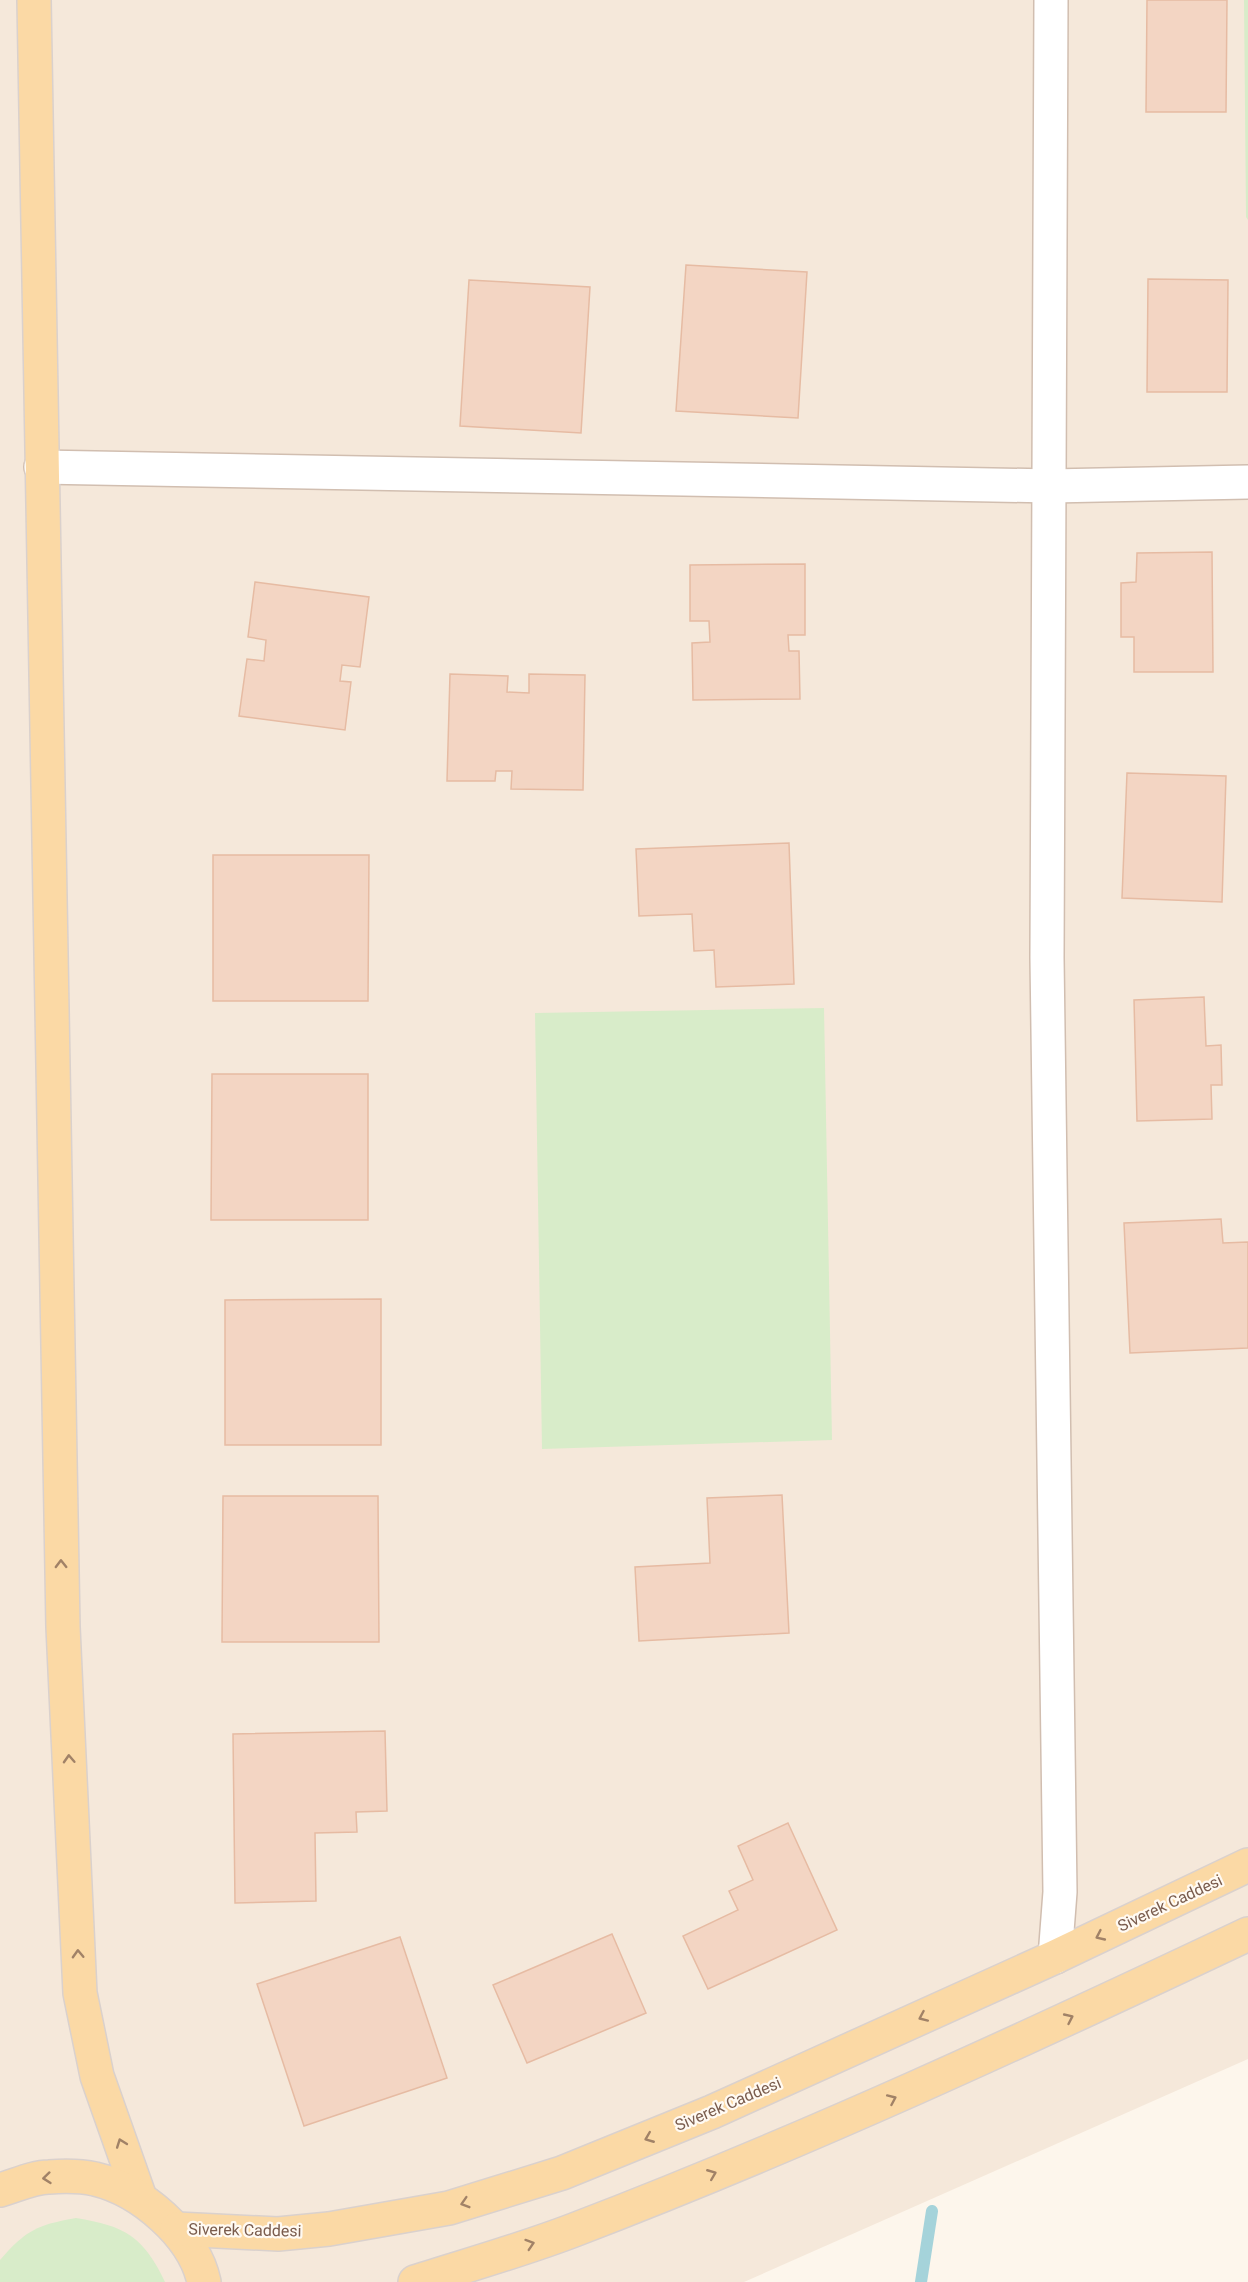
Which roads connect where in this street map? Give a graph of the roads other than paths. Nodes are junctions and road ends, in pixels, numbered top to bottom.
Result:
1 (34, 0) edge
2 (1051, 0) edge
3 (41, 467) junction
4 (1248, 482) edge
5 (1051, 486) junction
6 (1248, 1865) edge
7 (1248, 1934) edge
8 (1054, 1958) junction
9 (0, 2190) edge
10 (140, 2198) junction
11 (177, 2229) junction
12 (204, 2282) edge
13 (415, 2282) edge

1 - 3 main road
2 - 5 street
3 - 5 street
10 -> 3 main road
4 - 5 street
5 - 8 street
6 -> 8 main road, Siverek Caddesi
13 -> 7 main road
8 -> 11 main road, Siverek Caddesi
10 -> 9 main road
10 - 11 main road
11 - 12 main road

